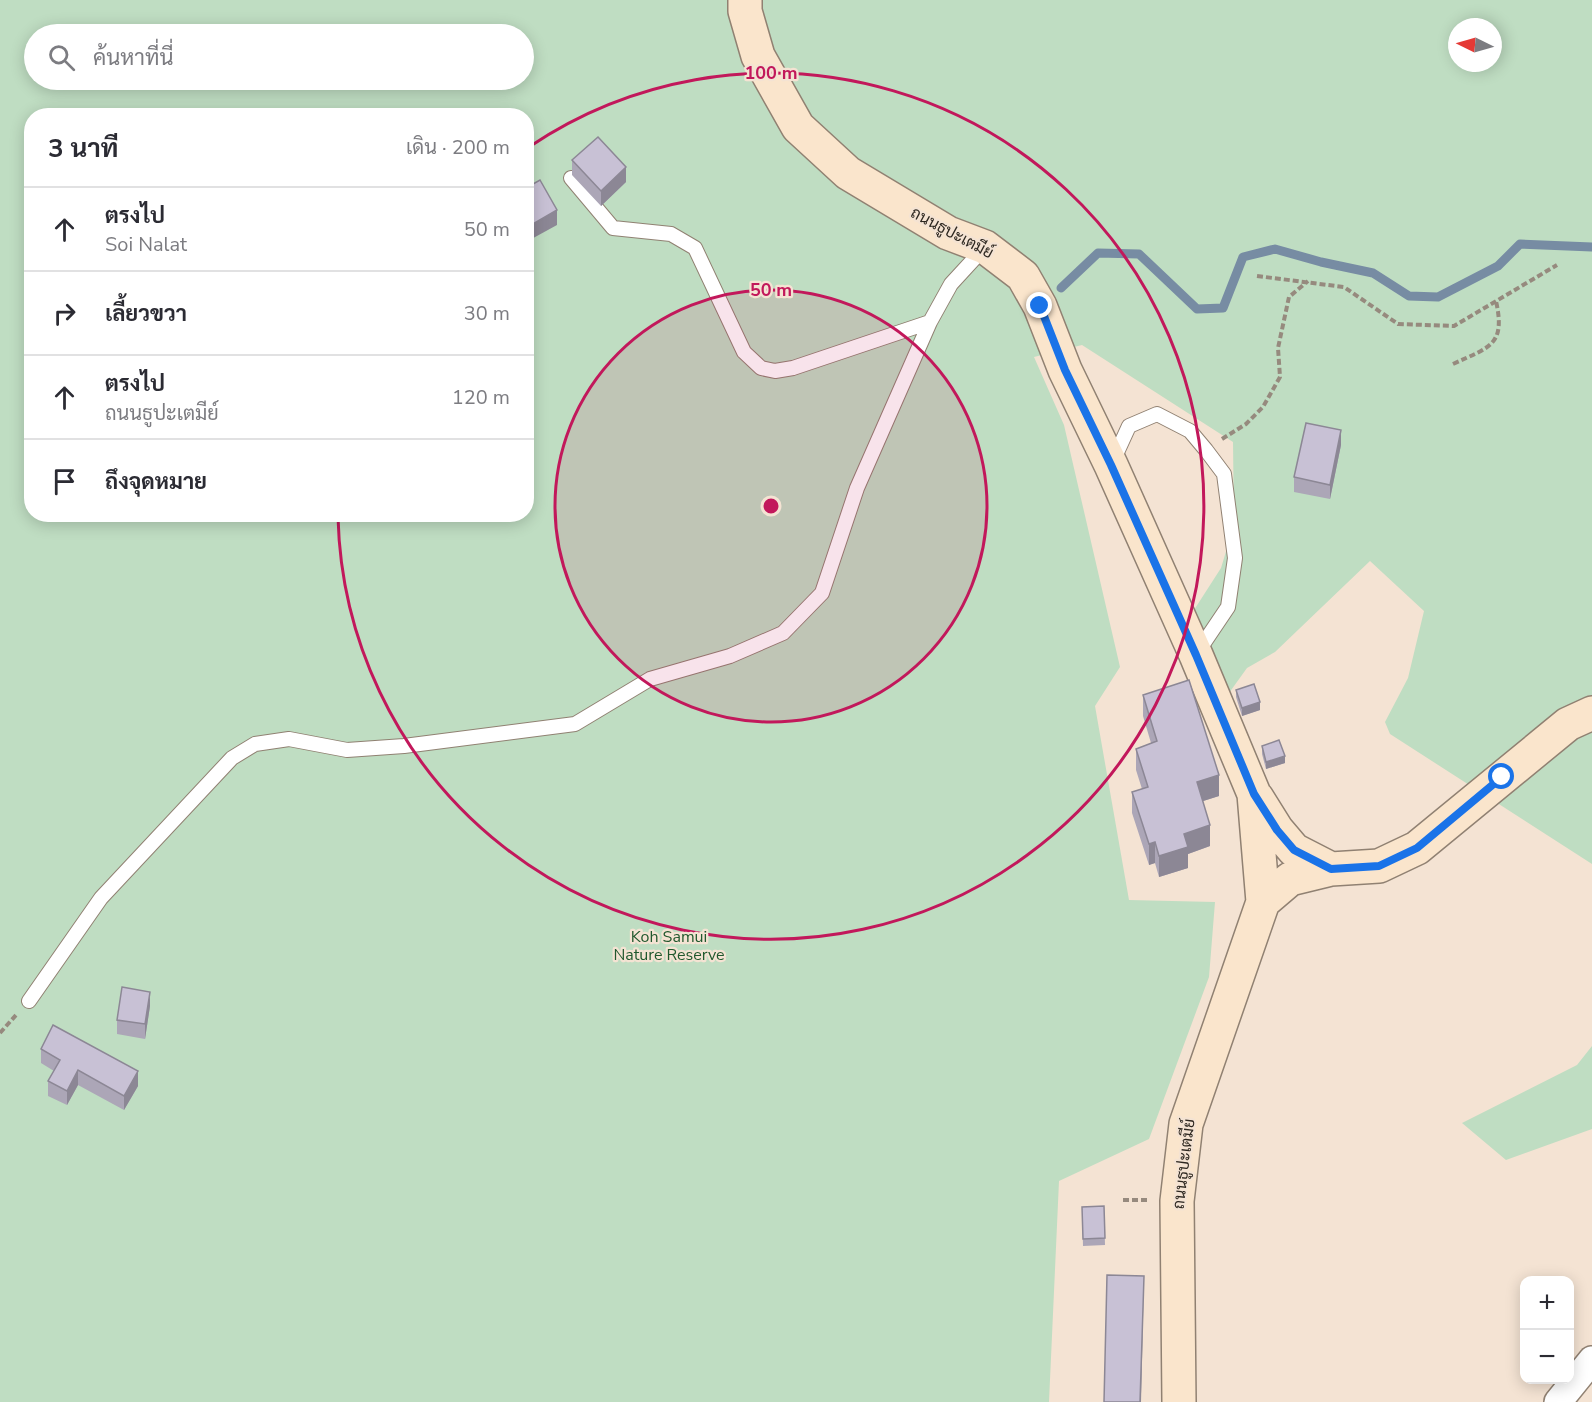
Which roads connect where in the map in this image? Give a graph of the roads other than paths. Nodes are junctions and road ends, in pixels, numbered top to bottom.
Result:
1 (745, 0) edge
2 (571, 178) dead end
3 (985, 247) junction
4 (930, 322) junction
5 (1111, 465) junction
6 (1196, 655) junction
7 (1592, 713) edge
8 (1254, 794) junction
9 (1331, 869) junction
10 (1263, 902) junction
11 (29, 1001) dead end
12 (1592, 1360) edge
13 (1179, 1402) edge
14 (1558, 1402) edge

1 - 3 street, ถนนธูปะเตมีย์
2 - 4 lane
3 - 4 lane
3 - 5 street, ถนนธูปะเตมีย์
4 - 11 lane
5 - 6 street, ถนนธูปะเตมีย์
5 - 6 lane
6 - 8 street, ถนนธูปะเตมีย์
7 - 9 street
8 - 9 street
8 - 10 street, ถนนธูปะเตมีย์
9 - 10 street
10 - 13 street, ถนนธูปะเตมีย์
12 - 14 street

